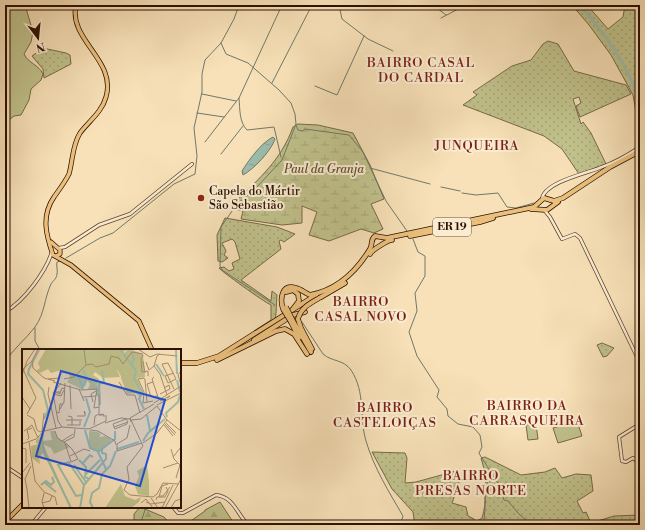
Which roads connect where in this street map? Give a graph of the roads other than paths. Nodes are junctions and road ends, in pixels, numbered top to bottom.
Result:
1 (77, 5) edge
2 (640, 150) edge
3 (192, 164) dead end
4 (611, 168) junction
5 (544, 200) junction
6 (546, 209) junction
7 (48, 237) junction
8 (382, 237) junction
9 (372, 244) junction
10 (383, 244) junction
11 (377, 248) junction
12 (52, 251) junction
13 (58, 252) junction
14 (49, 259) junction
15 (340, 286) junction
16 (325, 290) junction
17 (285, 308) junction
18 (5, 312) edge
19 (305, 312) dead end
20 (281, 318) junction
21 (294, 321) junction
22 (300, 344) junction
23 (152, 349) edge
24 (227, 355) junction
25 (640, 363) edge
26 (181, 364) edge
27 (181, 364) edge
28 (197, 365) junction
29 (640, 424) edge
30 (640, 463) edge
31 (5, 466) edge
32 (22, 477) edge
33 (22, 506) edge
34 (45, 508) edge
35 (174, 508) edge
36 (5, 522) edge
37 (31, 525) edge
38 (248, 525) edge

1 - 7 main road
2 - 4 highway
2 - 5 street
3 - 13 street
4 - 5 highway
4 - 6 highway
5 - 6 highway
5 - 6 highway
5 - 8 highway
6 - 10 highway
6 - 25 street
7 - 12 main road
7 - 13 main road
8 - 9 highway
8 - 10 highway
9 - 11 highway
9 - 16 highway
10 - 11 highway
11 - 15 highway
12 - 13 main road
12 - 13 main road
12 - 14 street
13 - 14 street
13 - 23 main road
14 - 18 street
15 - 21 highway, bridge
15 - 28 highway
16 - 17 highway
16 - 20 highway
17 - 20 highway
17 - 21 highway, bridge
19 - 24 highway
20 - 27 highway
21 - 22 highway
21 - 22 highway
22 - 24 highway
24 - 28 highway
26 - 28 highway
29 - 30 street
31 - 32 street
33 - 36 main road
34 - 37 street
35 - 38 street

